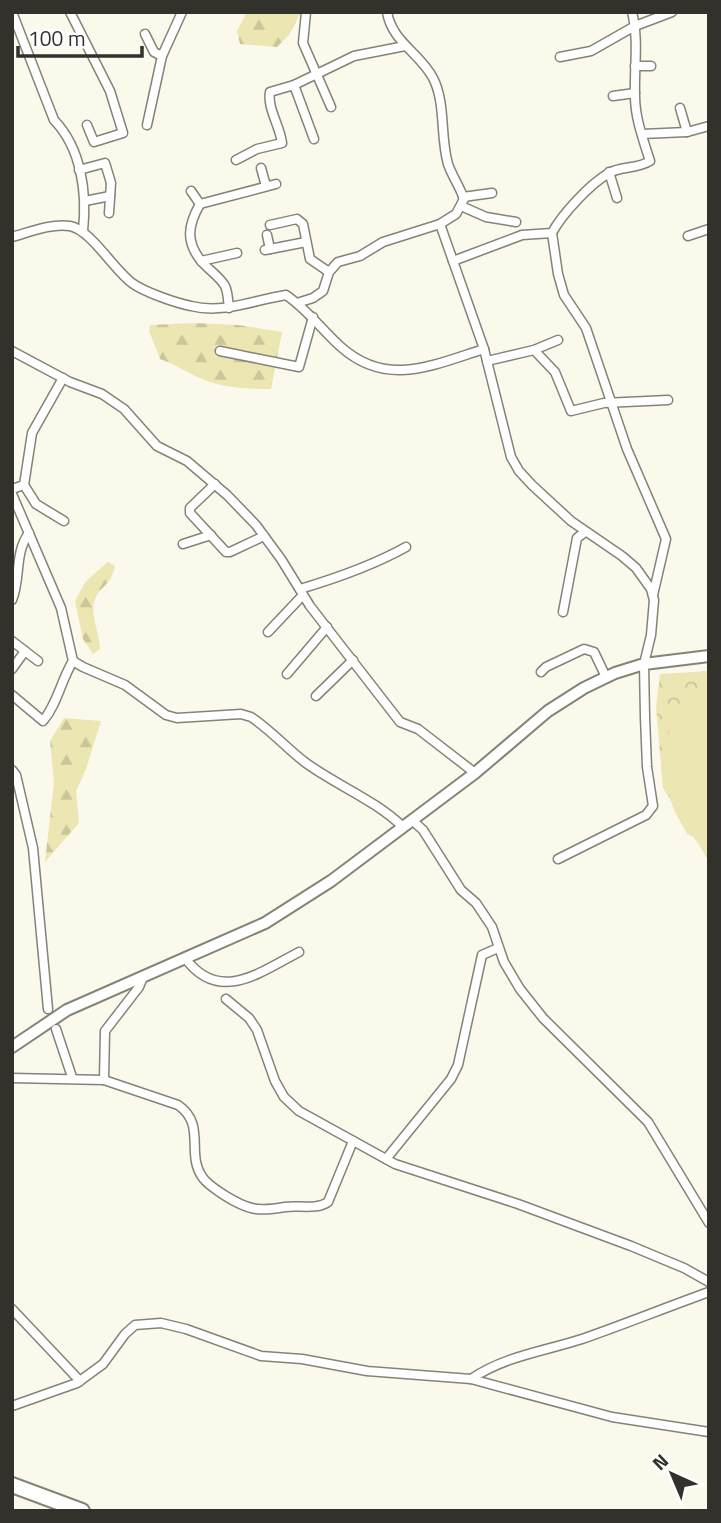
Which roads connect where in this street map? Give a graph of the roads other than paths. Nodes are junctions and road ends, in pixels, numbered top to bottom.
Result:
1 (12, 12) edge
2 (70, 12) edge
3 (182, 12) edge
4 (306, 12) edge
5 (387, 12) edge
6 (632, 12) edge
7 (672, 12) edge
8 (635, 26) junction
9 (145, 34) dead end
10 (405, 46) junction
11 (162, 56) junction
12 (560, 57) dead end
13 (635, 66) junction
14 (651, 66) dead end
15 (316, 73) junction
16 (294, 85) junction
17 (635, 93) junction
18 (613, 96) dead end
19 (331, 107) dead end
20 (680, 108) dead end
21 (87, 125) dead end
22 (147, 125) dead end
23 (709, 126) edge
24 (687, 132) junction
25 (642, 134) junction
26 (313, 139) dead end
27 (236, 160) dead end
28 (261, 168) dead end
29 (79, 170) junction
30 (609, 172) junction
31 (276, 184) dead end
32 (266, 186) junction
33 (191, 191) dead end
34 (492, 193) dead end
35 (110, 196) junction
36 (463, 197) junction
37 (617, 198) dead end
38 (85, 201) junction
39 (200, 204) junction
40 (461, 206) junction
41 (109, 213) dead end
42 (516, 222) dead end
43 (440, 224) junction
44 (270, 225) dead end
45 (709, 229) edge
46 (83, 231) junction
47 (552, 233) junction
48 (267, 235) dead end
49 (688, 236) dead end
50 (12, 237) edge
51 (306, 242) junction
52 (237, 253) dead end
53 (201, 261) junction
54 (453, 261) junction
55 (329, 272) junction
56 (297, 303) junction
57 (229, 308) junction
58 (313, 317) junction
59 (558, 340) dead end
60 (484, 349) junction
61 (534, 350) junction
62 (12, 351) edge
63 (219, 351) dead end
64 (487, 361) junction
65 (63, 378) junction
66 (668, 400) dead end
67 (612, 402) junction
68 (215, 484) junction
69 (24, 485) junction
70 (12, 491) edge
71 (64, 521) dead end
72 (585, 532) junction
73 (29, 534) junction
74 (211, 535) junction
75 (264, 536) junction
76 (183, 544) dead end
77 (406, 547) dead end
78 (302, 592) junction
79 (653, 595) junction
80 (12, 600) edge
81 (563, 612) dead end
82 (327, 627) junction
83 (268, 632) dead end
84 (12, 641) edge
85 (25, 651) junction
86 (709, 656) edge
87 (353, 660) junction
88 (73, 661) junction
89 (38, 662) dead end
90 (644, 664) junction
91 (12, 669) edge
92 (541, 672) dead end
93 (287, 674) dead end
94 (606, 677) junction
95 (12, 695) edge
96 (316, 696) dead end
97 (12, 770) edge
98 (475, 772) junction
99 (408, 824) junction
100 (558, 859) dead end
101 (498, 947) junction
102 (299, 952) dead end
103 (185, 958) junction
104 (143, 977) junction
105 (226, 999) dead end
106 (48, 1009) dead end
107 (56, 1029) dead end
108 (12, 1047) edge
109 (72, 1077) junction
110 (12, 1078) edge
111 (104, 1080) junction
112 (353, 1141) junction
113 (386, 1159) junction
114 (709, 1223) edge
115 (709, 1282) edge
116 (709, 1292) edge
117 (12, 1309) edge
118 (471, 1378) junction
119 (80, 1381) junction
120 (12, 1406) edge
121 (709, 1432) edge
122 (12, 1485) edge
123 (82, 1511) edge

1 - 29 street
2 - 21 street
3 - 11 street
4 - 15 street
5 - 10 street
6 - 8 street
7 - 8 street
8 - 12 street
8 - 13 street
9 - 11 street
10 - 15 street
10 - 36 street
11 - 22 street
13 - 14 street
13 - 17 street
15 - 16 street
15 - 19 street
16 - 26 street
16 - 27 street
17 - 18 street
17 - 25 street
20 - 24 street
23 - 24 street
24 - 25 street
25 - 30 street
28 - 32 street
29 - 35 street
29 - 38 street
30 - 37 street
30 - 47 street
31 - 32 street
32 - 39 street
33 - 39 street
34 - 36 street
35 - 38 street
35 - 41 street
36 - 40 street
38 - 46 street
39 - 53 street
40 - 42 street
40 - 43 street
43 - 54 street
43 - 55 street
44 - 51 street
45 - 49 street
46 - 50 street
46 - 57 street
47 - 54 street
47 - 67 street
48 - 51 street
51 - 55 street
52 - 53 street
53 - 57 street
54 - 60 street
55 - 56 street
56 - 57 street
56 - 58 street
58 - 60 street
58 - 63 street
59 - 61 street
60 - 64 street
61 - 64 street
61 - 67 street
62 - 65 street
64 - 72 street
65 - 68 street
65 - 69 street
66 - 67 street
67 - 79 street
68 - 74 street
68 - 75 street
69 - 70 street
69 - 71 street
70 - 73 street
72 - 79 street
72 - 81 street
73 - 80 street
73 - 88 street
74 - 75 street
74 - 76 street
75 - 78 street
77 - 78 street
78 - 82 street
78 - 83 street
79 - 90 street
82 - 87 street
82 - 93 street
84 - 85 street
85 - 89 street
85 - 91 street
86 - 90 street
87 - 96 street
87 - 98 street
88 - 95 street
88 - 99 street
90 - 94 street
90 - 100 street
92 - 94 street
94 - 98 street
97 - 106 street
98 - 99 street
99 - 101 street
99 - 103 street
101 - 113 street
101 - 114 street
102 - 103 street
103 - 104 street
104 - 108 street
104 - 111 street
105 - 112 street
107 - 109 street
109 - 110 street
109 - 111 street
111 - 112 street
112 - 113 street
113 - 115 street
116 - 118 street
117 - 119 street
118 - 119 street
118 - 121 street
119 - 120 street
122 - 123 highway

